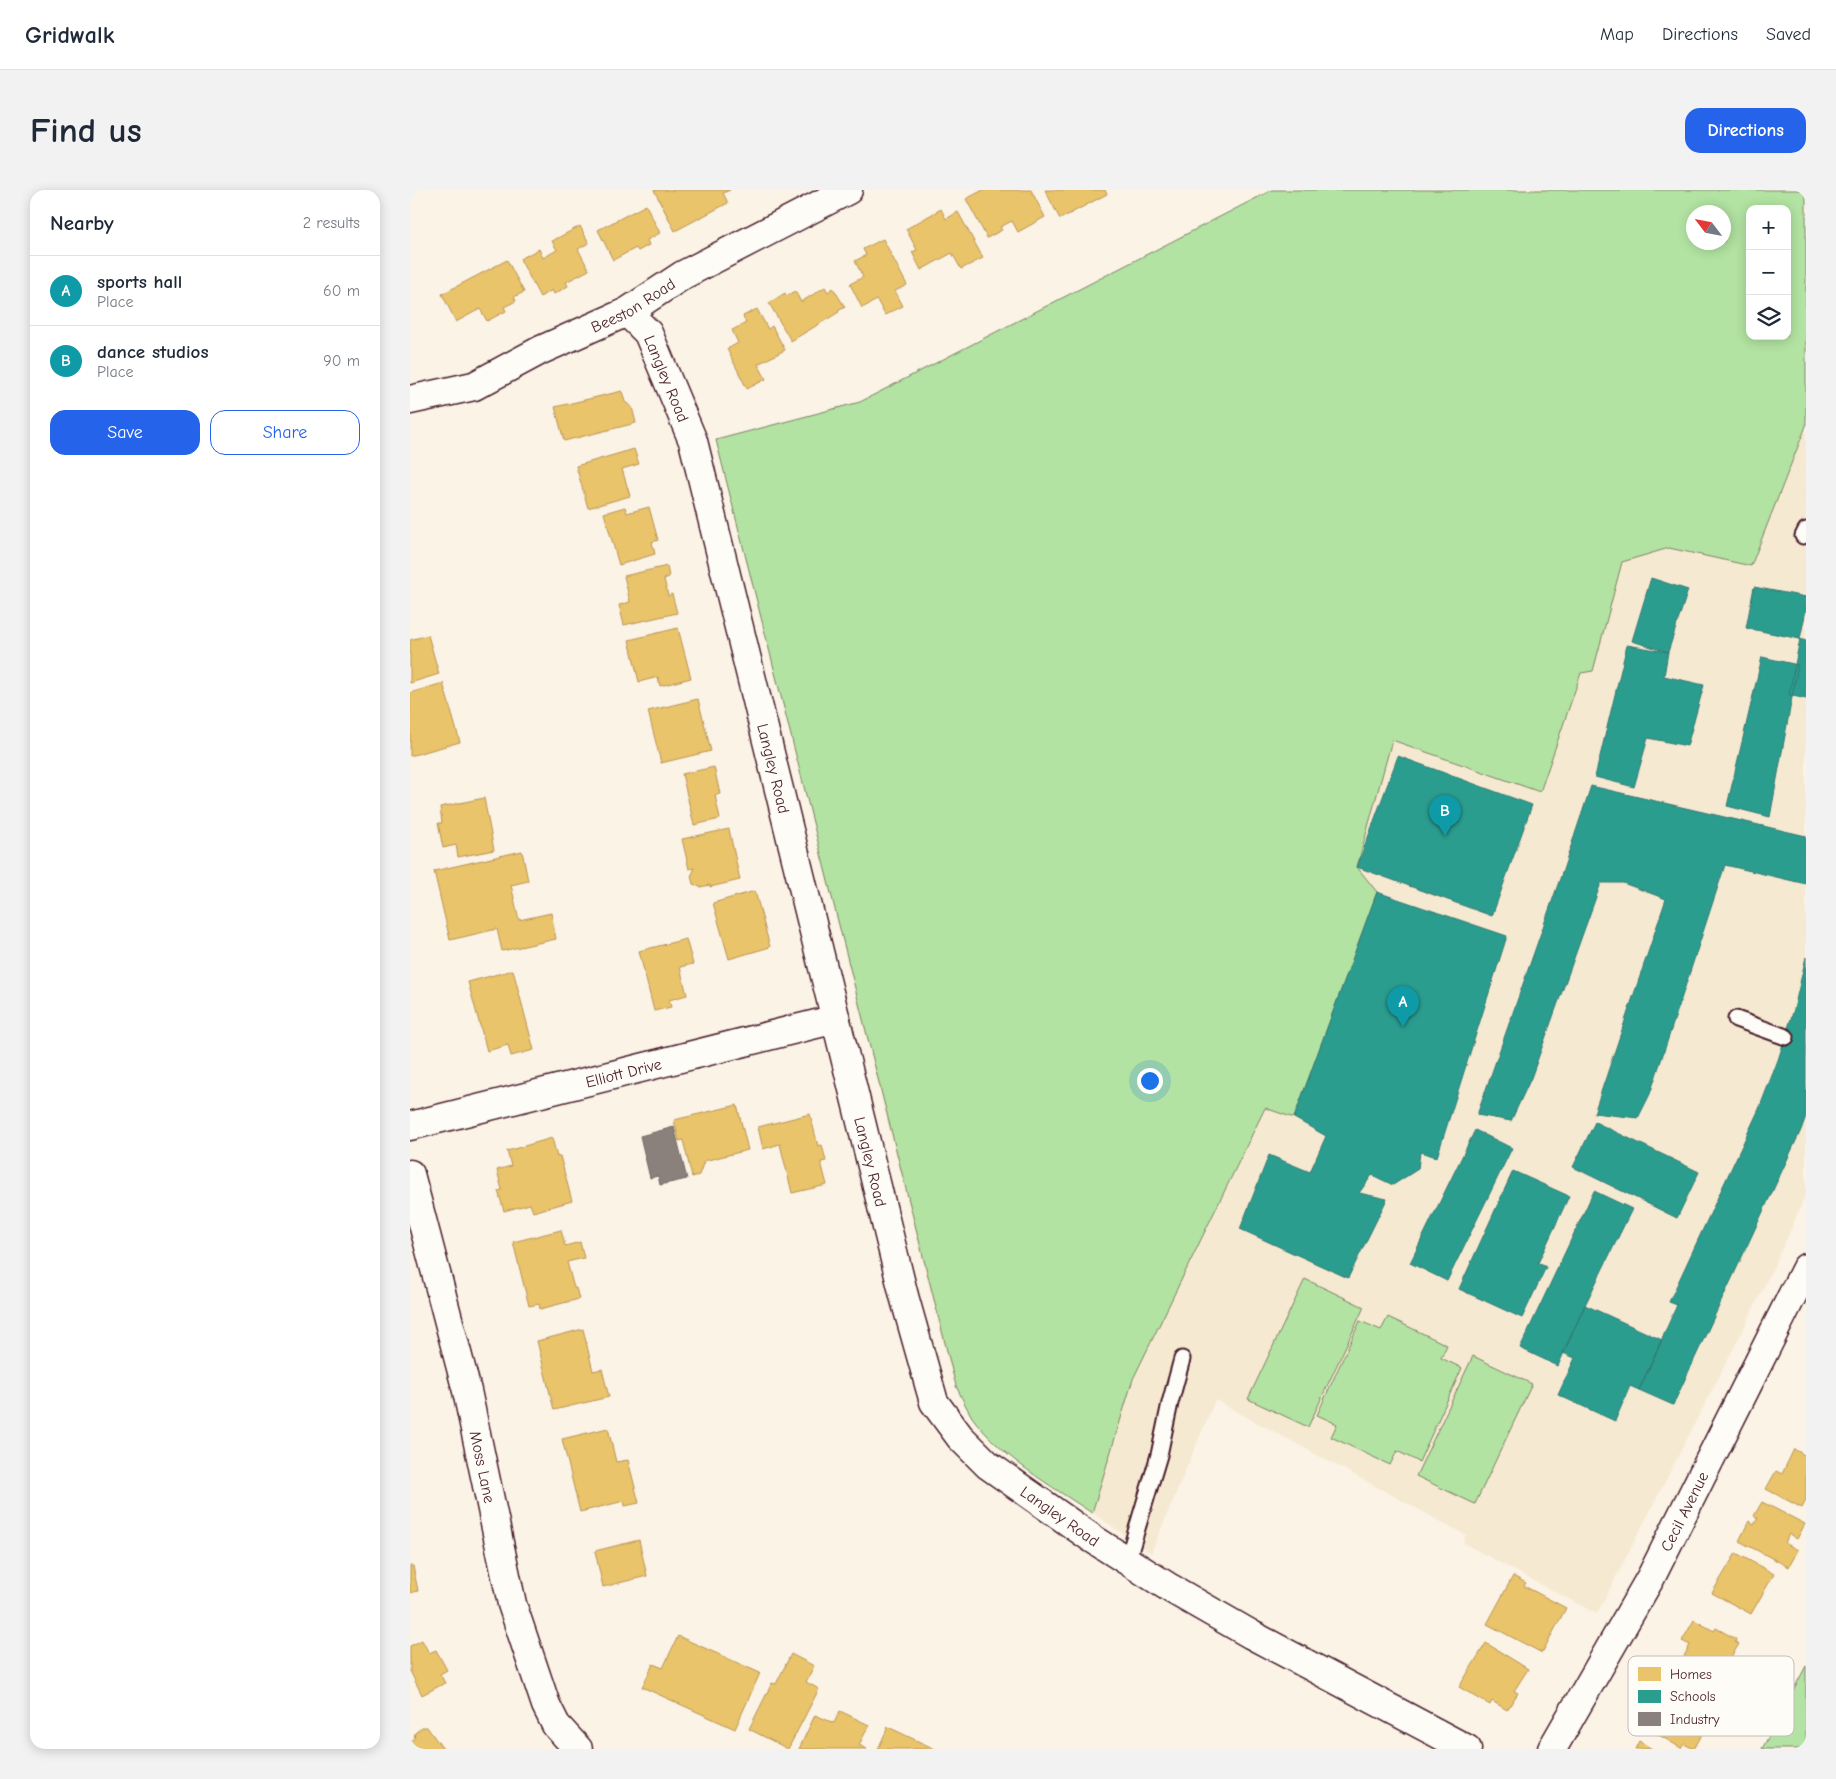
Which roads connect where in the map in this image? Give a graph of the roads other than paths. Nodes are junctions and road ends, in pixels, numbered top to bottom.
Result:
1 (848, 190) edge
2 (627, 312) junction
3 (410, 400) edge
4 (836, 1019) junction
5 (1736, 1019) dead end
6 (1786, 1037) dead end
7 (410, 1126) edge
8 (410, 1174) edge
9 (1806, 1268) edge
10 (1182, 1359) dead end
11 (1127, 1562) junction
12 (569, 1746) edge
13 (1467, 1749) edge
14 (1552, 1749) edge

1 - 2 street, Beeston Road
2 - 3 street, Beeston Road
2 - 4 street, Langley Road
4 - 7 street, Elliott Drive
4 - 11 street, Langley Road
5 - 6 lane
8 - 12 street, Moss Lane
9 - 14 street, Cecil Avenue
10 - 11 lane
11 - 13 street, Langley Road

